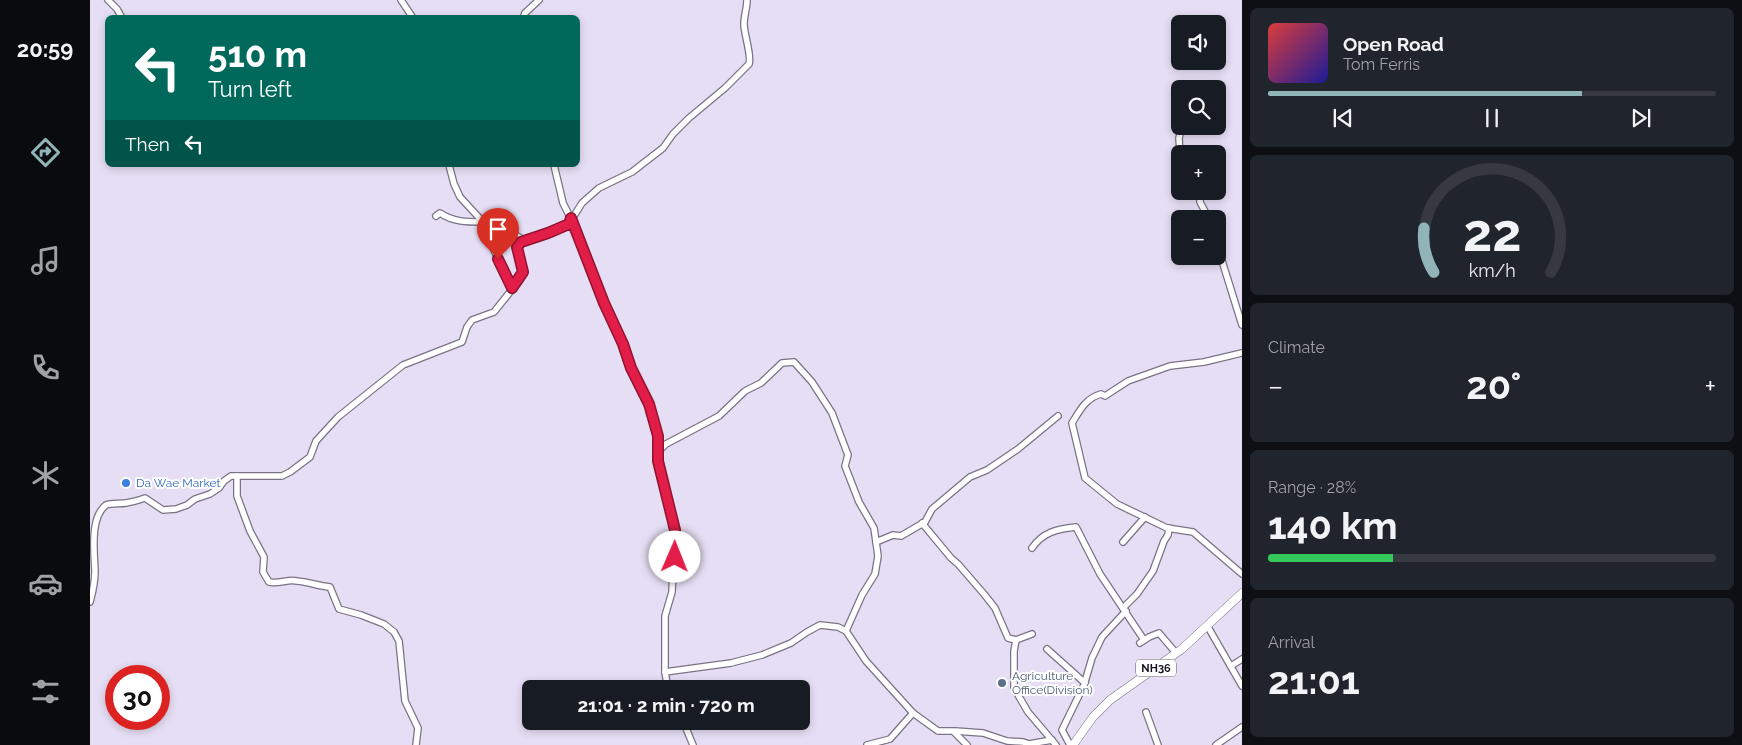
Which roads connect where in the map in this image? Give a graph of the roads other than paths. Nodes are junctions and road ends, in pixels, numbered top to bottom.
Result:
1 (108, 0) edge
2 (401, 0) edge
3 (540, 0) edge
4 (747, 0) edge
5 (120, 15) edge
6 (411, 15) edge
7 (524, 15) edge
8 (450, 167) edge
9 (554, 167) edge
10 (436, 216) dead end
11 (571, 218) junction
12 (483, 222) junction
13 (524, 240) junction
14 (496, 243) dead end
15 (1223, 265) edge
16 (512, 288) junction
17 (1242, 325) edge
18 (1242, 353) edge
19 (1058, 416) dead end
20 (659, 450) junction
21 (237, 476) junction
22 (1145, 517) junction
23 (922, 524) junction
24 (1169, 528) junction
25 (876, 542) junction
26 (1123, 542) dead end
27 (1032, 548) dead end
28 (1242, 574) edge
29 (1242, 593) edge
30 (90, 602) edge
31 (1124, 609) junction
32 (1208, 627) junction
33 (846, 631) junction
34 (1032, 634) dead end
35 (1016, 640) junction
36 (1047, 649) dead end
37 (1176, 654) junction
38 (1242, 659) edge
39 (1232, 666) junction
40 (665, 672) junction
41 (666, 680) edge
42 (1085, 683) junction
43 (1242, 686) edge
44 (1146, 712) dead end
45 (912, 713) junction
46 (1242, 727) edge
47 (687, 730) edge
48 (953, 731) junction
49 (1054, 742) edge
50 (416, 745) edge
51 (693, 745) edge
52 (867, 745) edge
53 (967, 745) edge
54 (1072, 745) edge
55 (1158, 745) edge
56 (1216, 745) edge

1 - 5 street
2 - 6 street
3 - 7 street
4 - 11 street
8 - 12 street
9 - 11 street
10 - 12 street
11 - 13 street
11 - 20 street
12 - 13 street
13 - 16 street
14 - 16 street
15 - 17 street
16 - 21 street
18 - 22 street
19 - 23 street
20 - 25 street
20 - 40 street
21 - 30 street
21 - 50 street
22 - 24 street
22 - 26 street
23 - 25 street
23 - 35 street
24 - 28 street
24 - 31 street
25 - 33 street
27 - 31 street
29 - 32 highway, NH36
31 - 37 street
31 - 42 street
32 - 37 highway, NH36
32 - 39 street
33 - 40 street
33 - 45 street
34 - 35 street
35 - 49 street
36 - 42 street
37 - 54 highway, NH36
38 - 39 street
39 - 43 street
40 - 41 street
42 - 54 street
44 - 55 street
45 - 48 street
45 - 52 street
46 - 56 street
47 - 51 street
48 - 49 street
48 - 53 street

